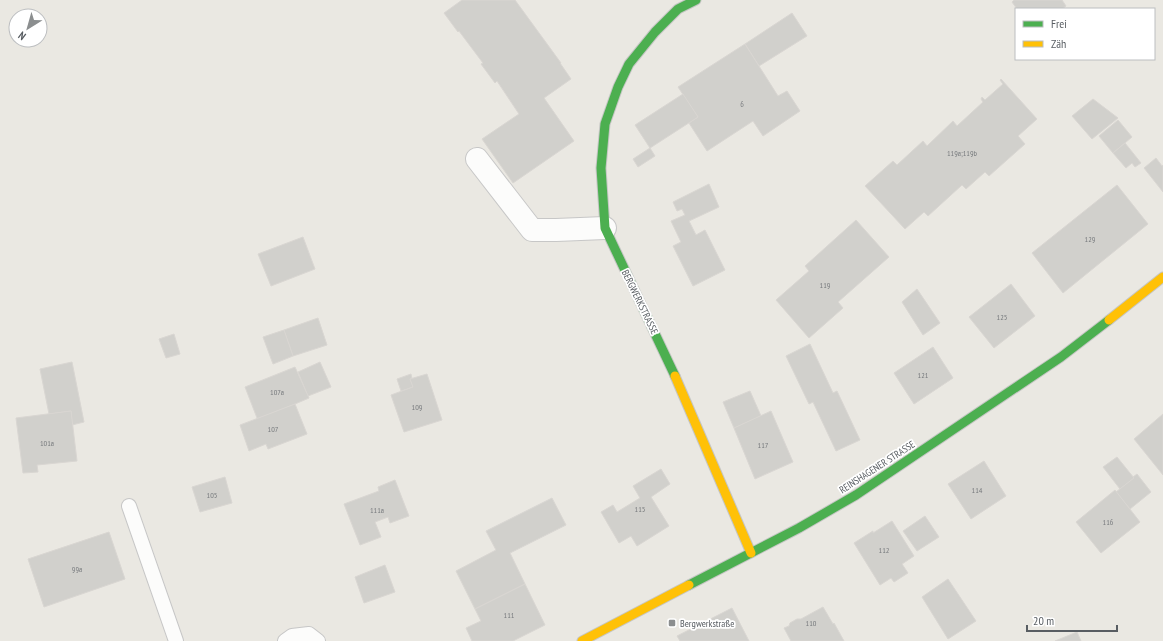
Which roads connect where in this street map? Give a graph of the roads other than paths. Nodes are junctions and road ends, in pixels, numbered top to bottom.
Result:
1 (696, 0) edge
2 (477, 159) dead end
3 (605, 228) junction
4 (1163, 277) edge
5 (129, 506) dead end
6 (751, 553) junction
7 (176, 641) edge
8 (285, 641) edge
9 (318, 641) edge
10 (582, 641) edge

1 - 3 main road, BERGWERKSTRASSE
2 - 3 street
3 - 6 main road, BERGWERKSTRASSE
4 - 6 main road, REINSHAGENER STRASSE
5 - 7 lane
6 - 10 main road, REINSHAGENER STRASSE
8 - 9 lane

